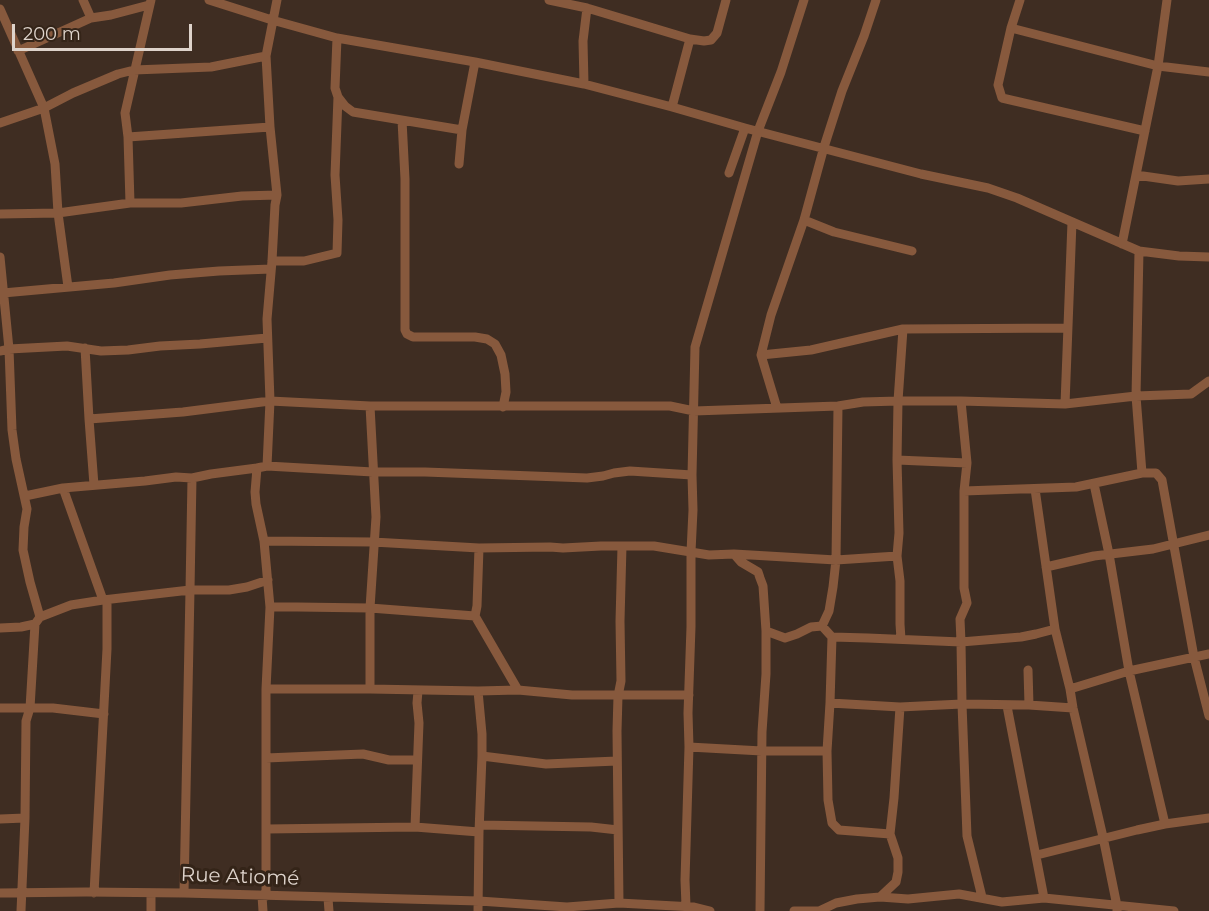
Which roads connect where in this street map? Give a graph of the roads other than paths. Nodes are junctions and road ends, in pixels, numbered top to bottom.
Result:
1 (83, 0) edge
2 (210, 0) edge
3 (277, 0) edge
4 (549, 0) edge
5 (726, 0) edge
6 (804, 0) edge
7 (876, 0) edge
8 (1020, 0) edge
9 (1167, 0) edge
10 (150, 3) edge
11 (587, 8) junction
12 (0, 9) edge
13 (91, 18) junction
14 (272, 20) junction
15 (1011, 27) junction
16 (338, 38) junction
17 (690, 39) junction
18 (18, 51) junction
19 (266, 56) junction
20 (475, 62) junction
21 (1158, 66) junction
22 (134, 70) junction
23 (1209, 72) edge
24 (584, 84) junction
25 (338, 97) junction
26 (672, 107) junction
27 (44, 108) junction
28 (402, 120) junction
29 (0, 123) edge
30 (270, 127) junction
31 (745, 128) junction
32 (462, 130) junction
33 (758, 131) junction
34 (1145, 131) junction
35 (128, 137) junction
36 (824, 147) junction
37 (459, 164) dead end
38 (729, 173) dead end
39 (1136, 175) junction
40 (1209, 180) edge
41 (278, 195) junction
42 (130, 203) junction
43 (58, 213) junction
44 (0, 214) edge
45 (804, 220) junction
46 (1072, 222) junction
47 (1122, 244) junction
48 (912, 251) dead end
49 (1139, 251) junction
50 (0, 257) edge
51 (1209, 257) edge
52 (272, 265) junction
53 (69, 287) junction
54 (3, 293) junction
55 (1068, 327) junction
56 (903, 329) junction
57 (267, 338) junction
58 (85, 348) junction
59 (5, 350) edge
60 (761, 355) junction
61 (1209, 381) edge
62 (1136, 396) junction
63 (270, 401) junction
64 (898, 401) junction
65 (961, 401) junction
66 (1065, 404) junction
67 (370, 406) junction
68 (838, 406) junction
69 (504, 407) junction
70 (777, 408) junction
71 (694, 411) junction
72 (88, 419) junction
73 (897, 460) junction
74 (967, 463) junction
75 (262, 467) junction
76 (373, 472) junction
77 (1142, 473) junction
78 (692, 475) junction
79 (192, 478) junction
80 (1094, 484) junction
81 (94, 485) junction
82 (63, 488) junction
83 (1035, 489) junction
84 (964, 491) junction
85 (25, 496) junction
86 (1209, 535) edge
87 (264, 541) junction
88 (373, 542) junction
89 (1174, 544) junction
90 (622, 546) junction
91 (479, 548) junction
92 (691, 552) junction
93 (734, 554) junction
94 (1109, 554) junction
95 (897, 556) junction
96 (836, 560) junction
97 (1046, 567) junction
98 (268, 580) junction
99 (190, 590) junction
100 (105, 600) junction
101 (270, 607) junction
102 (370, 608) junction
103 (475, 616) junction
104 (37, 621) junction
105 (822, 626) junction
106 (0, 628) edge
107 (1055, 628) junction
108 (766, 631) junction
109 (832, 638) junction
110 (901, 639) junction
111 (961, 642) junction
112 (1209, 654) edge
113 (1194, 657) junction
114 (1028, 670) dead end
115 (1129, 671) junction
116 (370, 688) junction
117 (266, 689) junction
118 (1070, 689) junction
119 (518, 690) junction
120 (418, 691) junction
121 (478, 691) junction
122 (689, 695) junction
123 (618, 696) junction
124 (830, 703) junction
125 (962, 704) junction
126 (1029, 705) junction
127 (1007, 706) junction
128 (900, 707) junction
129 (0, 708) edge
130 (30, 708) junction
131 (1073, 708) junction
132 (104, 714) junction
133 (1209, 716) edge
134 (689, 747) junction
135 (762, 751) junction
136 (827, 751) junction
137 (482, 756) junction
138 (266, 758) junction
139 (417, 760) junction
140 (617, 761) junction
141 (25, 818) junction
142 (1209, 818) edge
143 (0, 819) edge
144 (1165, 824) junction
145 (415, 827) junction
146 (479, 828) junction
147 (267, 829) junction
148 (618, 830) junction
149 (890, 834) junction
150 (1103, 837) junction
151 (1037, 855) junction
152 (94, 893) junction
153 (151, 893) junction
154 (184, 893) junction
155 (0, 894) edge
156 (21, 894) junction
157 (264, 896) junction
158 (880, 897) junction
159 (982, 897) junction
160 (328, 898) junction
161 (1044, 898) junction
162 (619, 903) junction
163 (478, 906) edge
164 (686, 906) junction
165 (1117, 908) edge
166 (21, 911) edge
167 (151, 911) edge
168 (263, 911) edge
169 (328, 911) edge
170 (710, 911) edge
171 (760, 911) edge
172 (794, 911) edge
173 (1174, 911) edge

1 - 13 street
2 - 14 street
3 - 14 street
4 - 11 street
5 - 17 street
6 - 33 street
7 - 36 street
8 - 15 street
9 - 21 street
10 - 13 street
10 - 22 street
11 - 17 street
11 - 24 street
12 - 18 street
13 - 18 street
14 - 16 street
14 - 19 street
15 - 21 street
15 - 34 street
16 - 20 street
16 - 25 street
17 - 26 street
18 - 27 street
19 - 22 street
19 - 30 street
20 - 24 street
20 - 32 street
21 - 23 street
21 - 34 street
22 - 27 street
22 - 35 street
24 - 26 street
25 - 28 street
25 - 52 street
26 - 31 street
27 - 29 street
27 - 43 street
28 - 32 street
28 - 69 street
30 - 35 street
30 - 41 street
31 - 33 street
31 - 38 street
32 - 37 street
33 - 36 street
33 - 71 street
34 - 39 street
35 - 42 street
36 - 45 street
36 - 46 street
39 - 40 street
39 - 47 street
41 - 42 street
41 - 52 street
42 - 43 street
43 - 44 street
43 - 53 street
45 - 48 street
45 - 60 street
46 - 47 street
46 - 55 street
47 - 49 street
49 - 51 street
49 - 62 street
50 - 54 street
52 - 53 street
52 - 57 street
53 - 54 street
54 - 59 street
55 - 56 street
55 - 66 street
56 - 60 street
56 - 64 street
57 - 58 street
57 - 63 street
58 - 59 street
58 - 72 street
59 - 85 street
60 - 70 street
61 - 62 street
62 - 66 street
62 - 77 street
63 - 67 street
63 - 72 street
63 - 75 street
64 - 65 street
64 - 68 street
64 - 73 street
65 - 66 street
65 - 74 street
67 - 69 street
67 - 76 street
68 - 70 street
68 - 96 street
69 - 71 street
70 - 71 street
71 - 78 street
72 - 81 street
73 - 74 street
73 - 95 street
74 - 84 street
75 - 76 street
75 - 79 street
75 - 87 street
76 - 78 street
76 - 88 street
77 - 80 street
77 - 89 street
78 - 92 street
79 - 81 street
79 - 99 street
80 - 83 street
80 - 94 street
81 - 82 street
82 - 85 street
82 - 100 street
83 - 84 street
83 - 97 street
84 - 111 street
85 - 104 street
86 - 89 street
87 - 88 street
87 - 98 street
88 - 91 street
88 - 102 street
89 - 94 street
89 - 113 street
90 - 91 street
90 - 92 street
90 - 123 street
91 - 103 street
92 - 93 street
92 - 122 street
93 - 96 street
93 - 108 street
94 - 97 street
94 - 115 street
95 - 96 street
95 - 110 street
96 - 105 street
97 - 107 street
98 - 99 street
98 - 101 street
99 - 100 street
99 - 154 street
100 - 104 street
100 - 132 street
101 - 102 street
101 - 117 street
102 - 103 street
102 - 116 street
103 - 119 street
104 - 106 street
104 - 130 street
105 - 108 street
105 - 109 street
107 - 111 street
107 - 118 street
108 - 135 street
109 - 110 street
109 - 124 street
110 - 111 street
111 - 125 street
112 - 113 street
113 - 115 street
113 - 133 street
114 - 126 street
115 - 118 street
115 - 144 street
116 - 117 street
116 - 120 street
117 - 138 street
118 - 131 street
119 - 121 street
119 - 123 street
120 - 121 street
120 - 139 street
121 - 137 street
122 - 123 street
122 - 134 street
123 - 140 street
124 - 128 street
124 - 136 street
125 - 127 street
125 - 128 street
125 - 159 street
126 - 127 street
126 - 131 street
127 - 151 street
128 - 149 street
129 - 130 street
130 - 132 street
130 - 141 street
131 - 150 street
132 - 152 street
134 - 135 street
134 - 164 street
135 - 136 street
135 - 171 street
136 - 149 street
137 - 140 street
137 - 146 street
138 - 139 street
138 - 147 street
139 - 145 street
140 - 148 street
141 - 143 street
141 - 156 street
142 - 144 street
144 - 150 street
145 - 146 street
145 - 147 street
146 - 148 street
146 - 163 street
147 - 157 street
148 - 162 street
149 - 158 street
150 - 151 street
150 - 165 street
151 - 161 street
152 - 153 street, Rue Atiomé
152 - 156 street, Rue Atiomé
153 - 154 street, Rue Atiomé
153 - 167 street
154 - 157 street, Rue Atiomé
155 - 156 street, Rue Atiomé
156 - 166 street
157 - 160 street, Rue Atiomé
157 - 168 street
158 - 159 street
158 - 172 street
159 - 161 street
160 - 163 street, Rue Atiomé
160 - 169 street
161 - 165 street
162 - 163 street, Rue Atiomé
162 - 164 street, Rue Atiomé
164 - 170 street, Rue Atiomé
165 - 173 street

